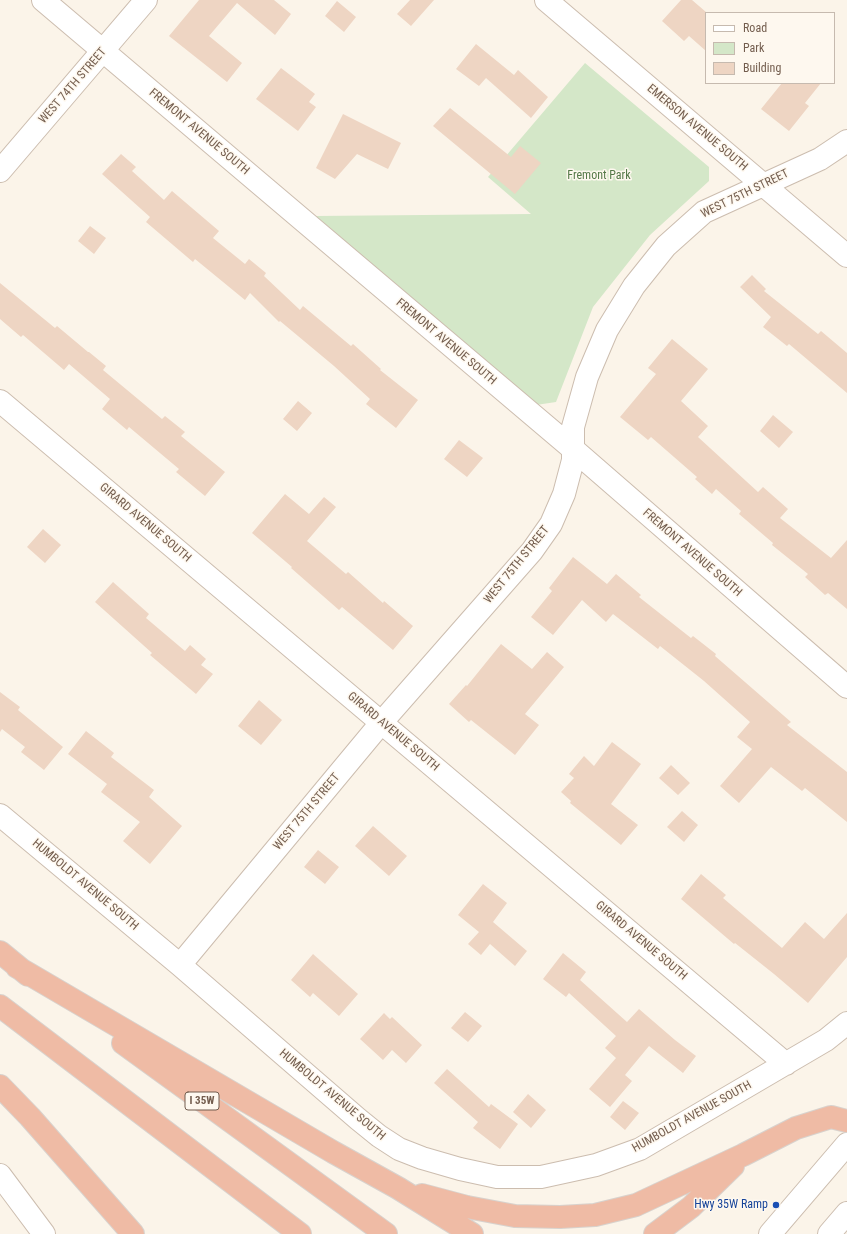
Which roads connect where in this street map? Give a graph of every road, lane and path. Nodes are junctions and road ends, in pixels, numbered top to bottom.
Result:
1 (43, 0) edge
2 (146, 0) edge
3 (546, 0) edge
4 (103, 51) junction
5 (847, 141) edge
6 (0, 171) edge
7 (763, 184) junction
8 (847, 256) edge
9 (0, 401) edge
10 (573, 449) junction
11 (847, 687) edge
12 (381, 723) junction
13 (0, 815) edge
14 (0, 952) edge
15 (180, 965) junction
16 (17, 967) junction
17 (0, 1006) edge
18 (847, 1023) edge
19 (786, 1064) junction
20 (0, 1086) edge
21 (847, 1121) edge
22 (847, 1144) edge
23 (744, 1155) junction
24 (3, 1185) edge
25 (398, 1188) junction
26 (847, 1213) edge
27 (44, 1234) edge
28 (133, 1234) edge
29 (300, 1234) edge
30 (386, 1234) edge
31 (472, 1234) edge
32 (655, 1234) edge
33 (770, 1234) edge
34 (829, 1234) edge

1 - 4 street, FREMONT AVENUE SOUTH
2 - 4 street, WEST 74TH STREET
3 - 7 street, EMERSON AVENUE SOUTH
4 - 6 street, WEST 74TH STREET
4 - 10 street, FREMONT AVENUE SOUTH
5 - 7 street, WEST 75TH STREET
7 - 8 street, EMERSON AVENUE SOUTH
7 - 10 street, WEST 75TH STREET
9 - 12 street, GIRARD AVENUE SOUTH
10 - 11 street, FREMONT AVENUE SOUTH
10 - 12 street, WEST 75TH STREET
12 - 15 street, WEST 75TH STREET
12 - 19 street, GIRARD AVENUE SOUTH
13 - 15 street, HUMBOLDT AVENUE SOUTH
14 - 16 highway, I 35W
15 - 19 street, HUMBOLDT AVENUE SOUTH
16 - 25 highway
16 - 30 highway, I 35W
17 - 29 highway
18 - 19 street, HUMBOLDT AVENUE SOUTH
20 - 28 highway
21 - 23 highway
22 - 33 street
23 - 25 highway
23 - 32 highway
24 - 27 street
25 - 31 highway
26 - 34 street

